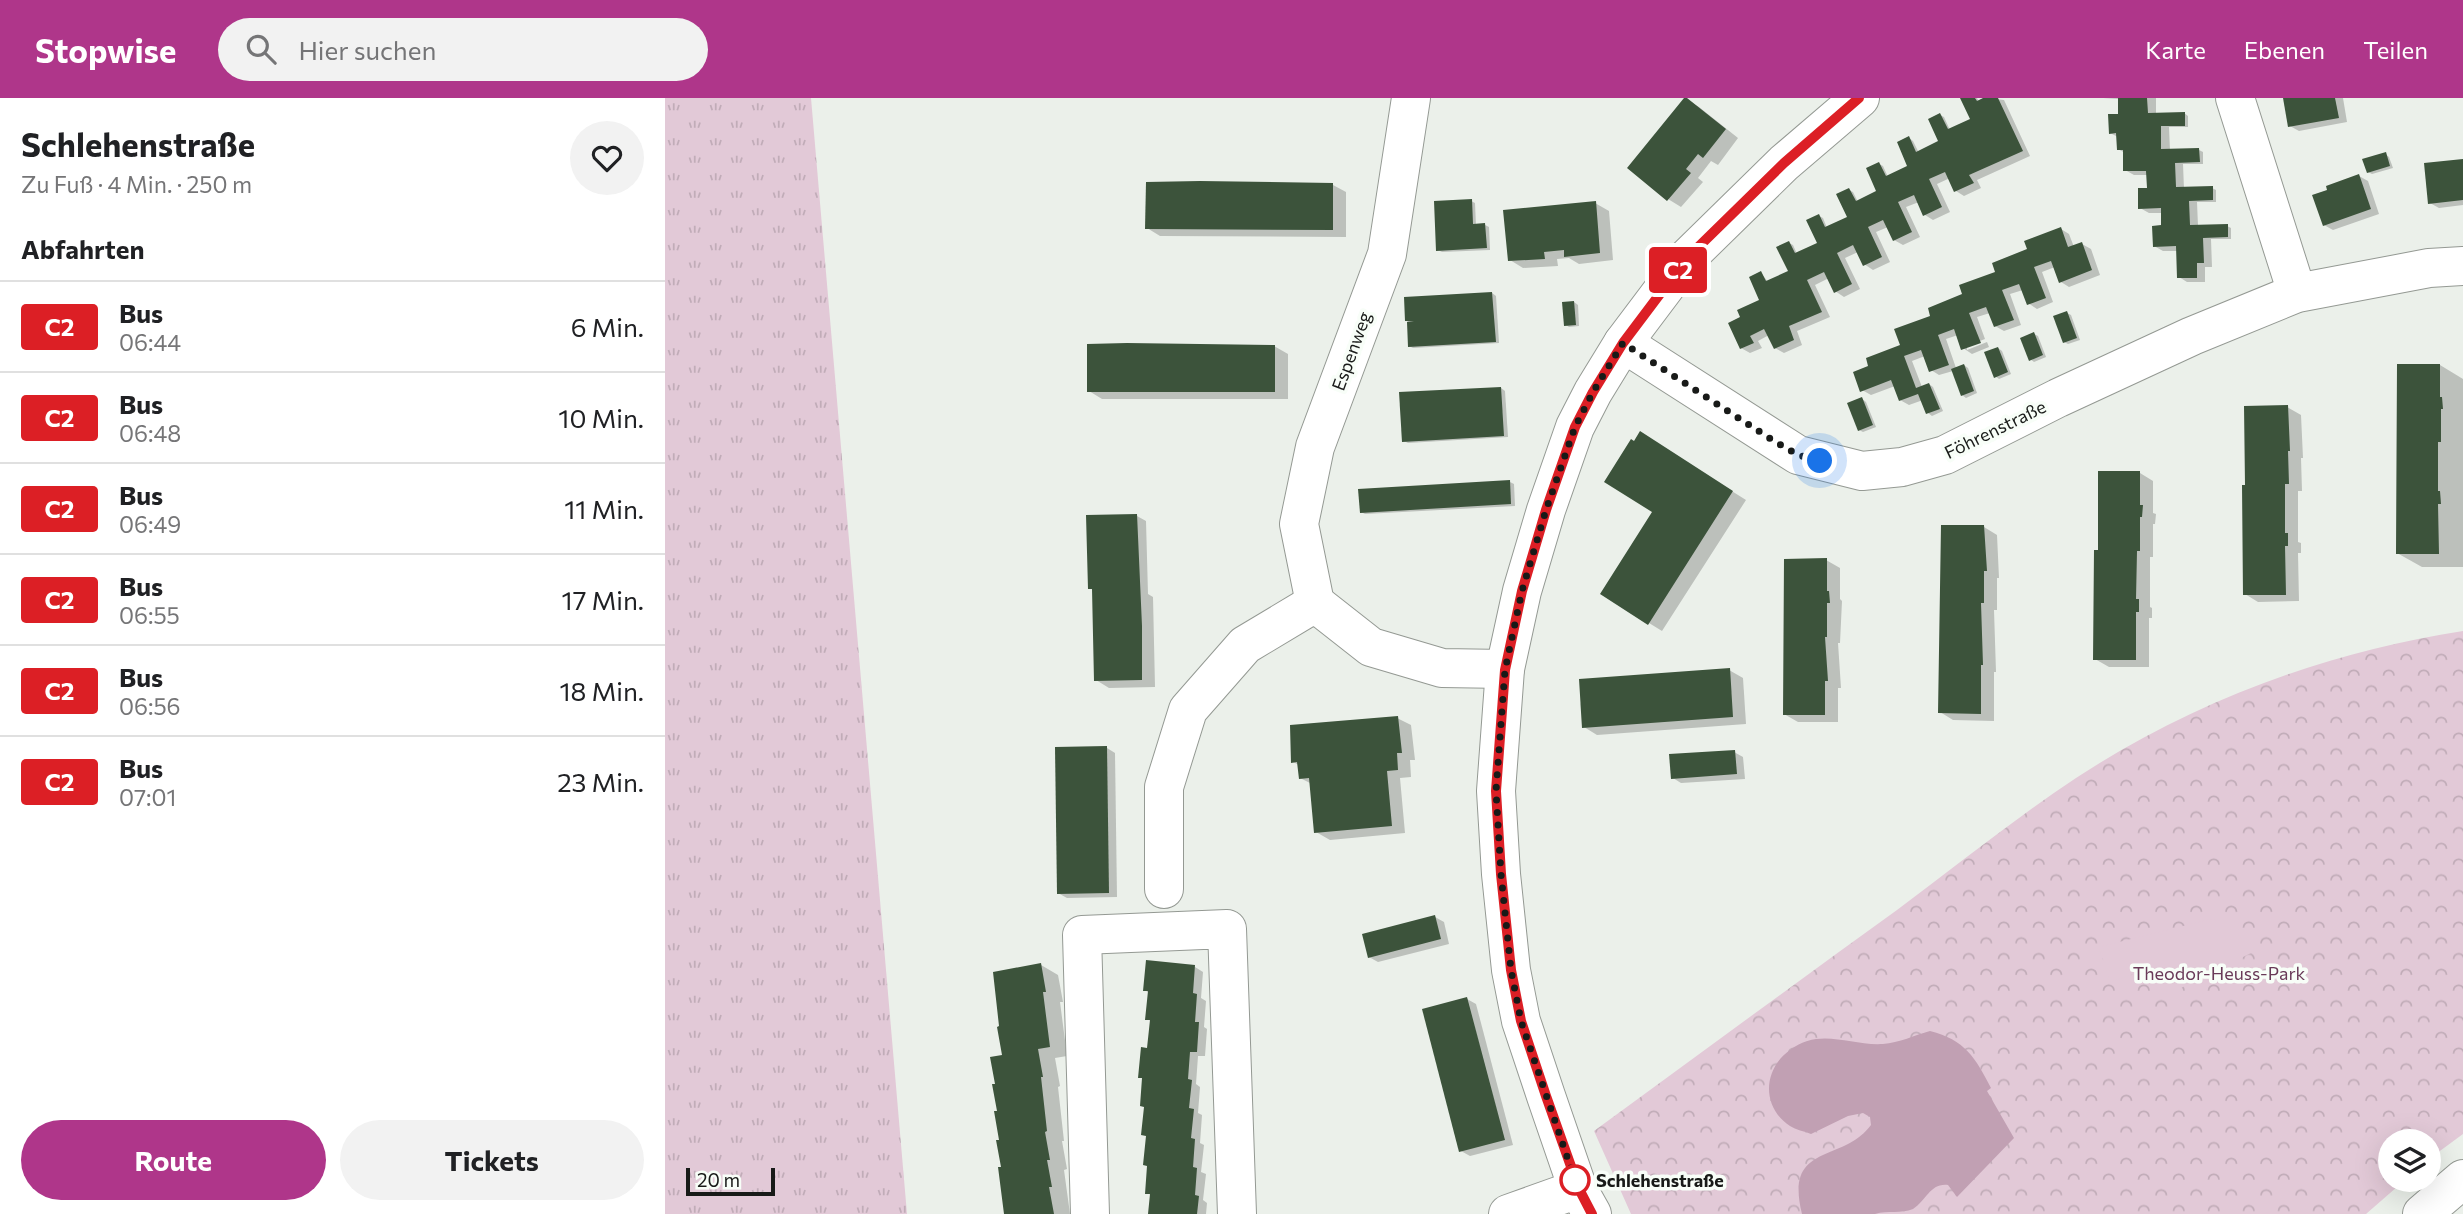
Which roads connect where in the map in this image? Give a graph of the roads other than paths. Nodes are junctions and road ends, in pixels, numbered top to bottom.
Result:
1 (1411, 98) edge
2 (1860, 98) edge
3 (2235, 98) edge
4 (2463, 266) edge
5 (2297, 293) junction
6 (1623, 343) junction
7 (1315, 603) junction
8 (1505, 670) junction
9 (1164, 888) dead end
10 (2463, 1179) edge
11 (1585, 1202) edge
12 (1090, 1214) edge
13 (1237, 1214) edge
14 (1508, 1214) edge
15 (2422, 1214) edge

1 - 7 street, Espenweg
2 - 6 street
3 - 5 street
4 - 5 street, Föhrenstraße
5 - 6 street, Föhrenstraße
6 - 8 street
7 - 8 street
7 - 9 street
8 - 11 street
10 - 15 street
11 - 14 street
12 - 13 street

